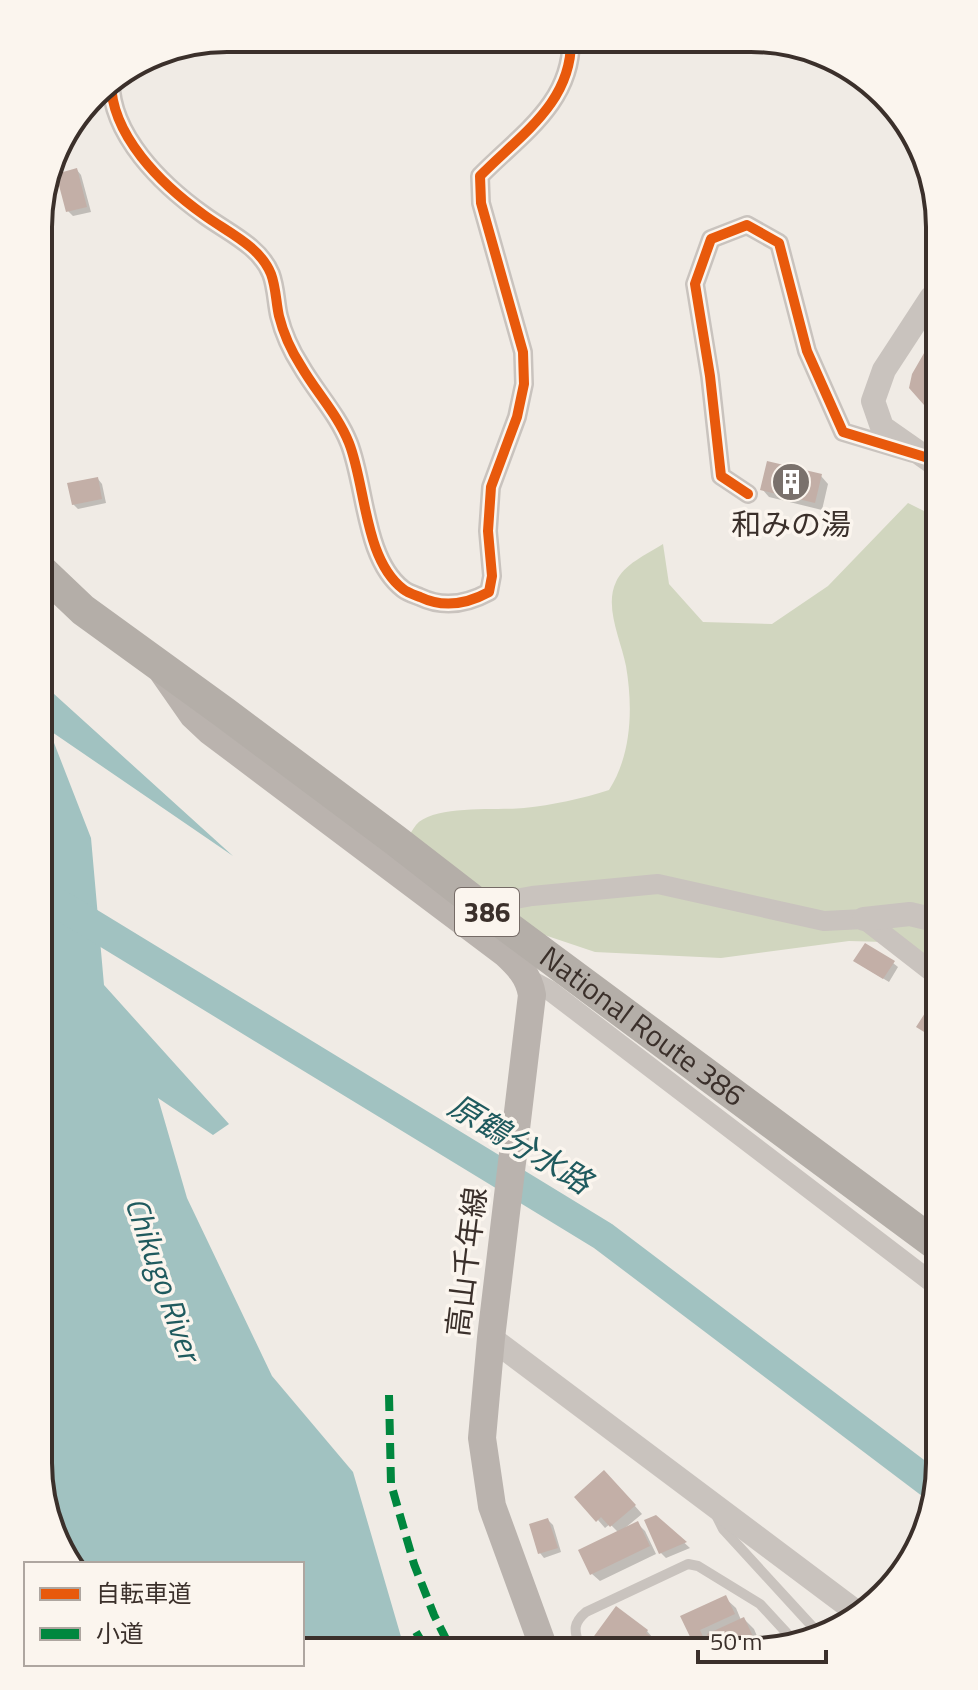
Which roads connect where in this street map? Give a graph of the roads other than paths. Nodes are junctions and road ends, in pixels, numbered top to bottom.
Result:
1 (569, 52) edge
2 (112, 95) edge
3 (926, 306) edge
4 (926, 458) edge
5 (926, 458) edge
6 (748, 494) dead end
7 (52, 581) edge
8 (161, 668) junction
9 (493, 916) junction
10 (926, 918) edge
11 (864, 919) junction
12 (926, 967) edge
13 (530, 987) junction
14 (926, 1237) edge
15 (926, 1278) edge
16 (493, 1329) junction
17 (711, 1504) junction
18 (850, 1607) edge
19 (813, 1627) edge
20 (788, 1634) edge
21 (540, 1638) edge
22 (576, 1638) edge

1 - 2 street
3 - 4 street
5 - 6 street
7 - 8 highway, National Route 386 / 386
8 - 9 highway, National Route 386 / 386
8 - 13 main road
9 - 11 street
9 - 14 highway, National Route 386 / 386
10 - 11 street
11 - 12 street
13 - 15 street
13 - 16 main road, 高山千年線
16 - 17 street
16 - 21 main road, 高山千年線
17 - 18 street
17 - 19 lane
20 - 22 lane

